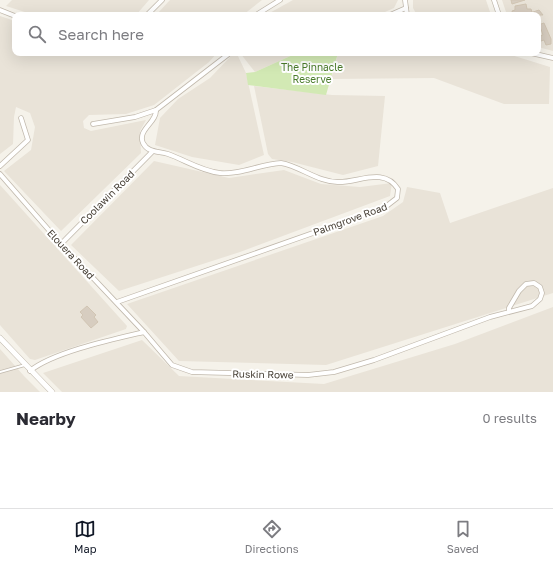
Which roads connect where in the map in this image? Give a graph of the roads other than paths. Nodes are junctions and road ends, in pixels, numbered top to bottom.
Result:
1 (162, 0) edge
2 (280, 0) edge
3 (405, 0) edge
4 (494, 0) edge
5 (406, 8) junction
6 (0, 10) edge
7 (150, 12) edge
8 (261, 12) edge
9 (397, 12) edge
10 (407, 12) edge
11 (498, 12) edge
12 (12, 15) edge
13 (541, 55) edge
14 (226, 56) edge
15 (553, 58) edge
16 (156, 110) junction
17 (21, 118) dead end
18 (93, 124) dead end
19 (153, 151) junction
20 (0, 166) edge
21 (0, 174) edge
22 (61, 244) junction
23 (117, 302) junction
24 (509, 312) junction
25 (144, 332) junction
26 (0, 338) edge
27 (25, 365) junction
28 (30, 371) junction
29 (0, 372) edge
30 (52, 392) edge

1 - 7 street
2 - 8 street
3 - 5 street
4 - 11 street
5 - 9 street
5 - 10 street
6 - 12 street
13 - 15 street
14 - 16 street
16 - 18 street
16 - 19 street
17 - 20 street
19 - 22 street, Coolawin Road
19 - 23 street, Palmgrove Road
21 - 22 street, Elouera Road
22 - 23 street, Elouera Road
23 - 25 street, Elouera Road
24 - 24 street, Ruskin Rowe
24 - 25 street, Ruskin Rowe
25 - 28 street
26 - 27 street
27 - 28 street
27 - 29 lane
28 - 30 street

